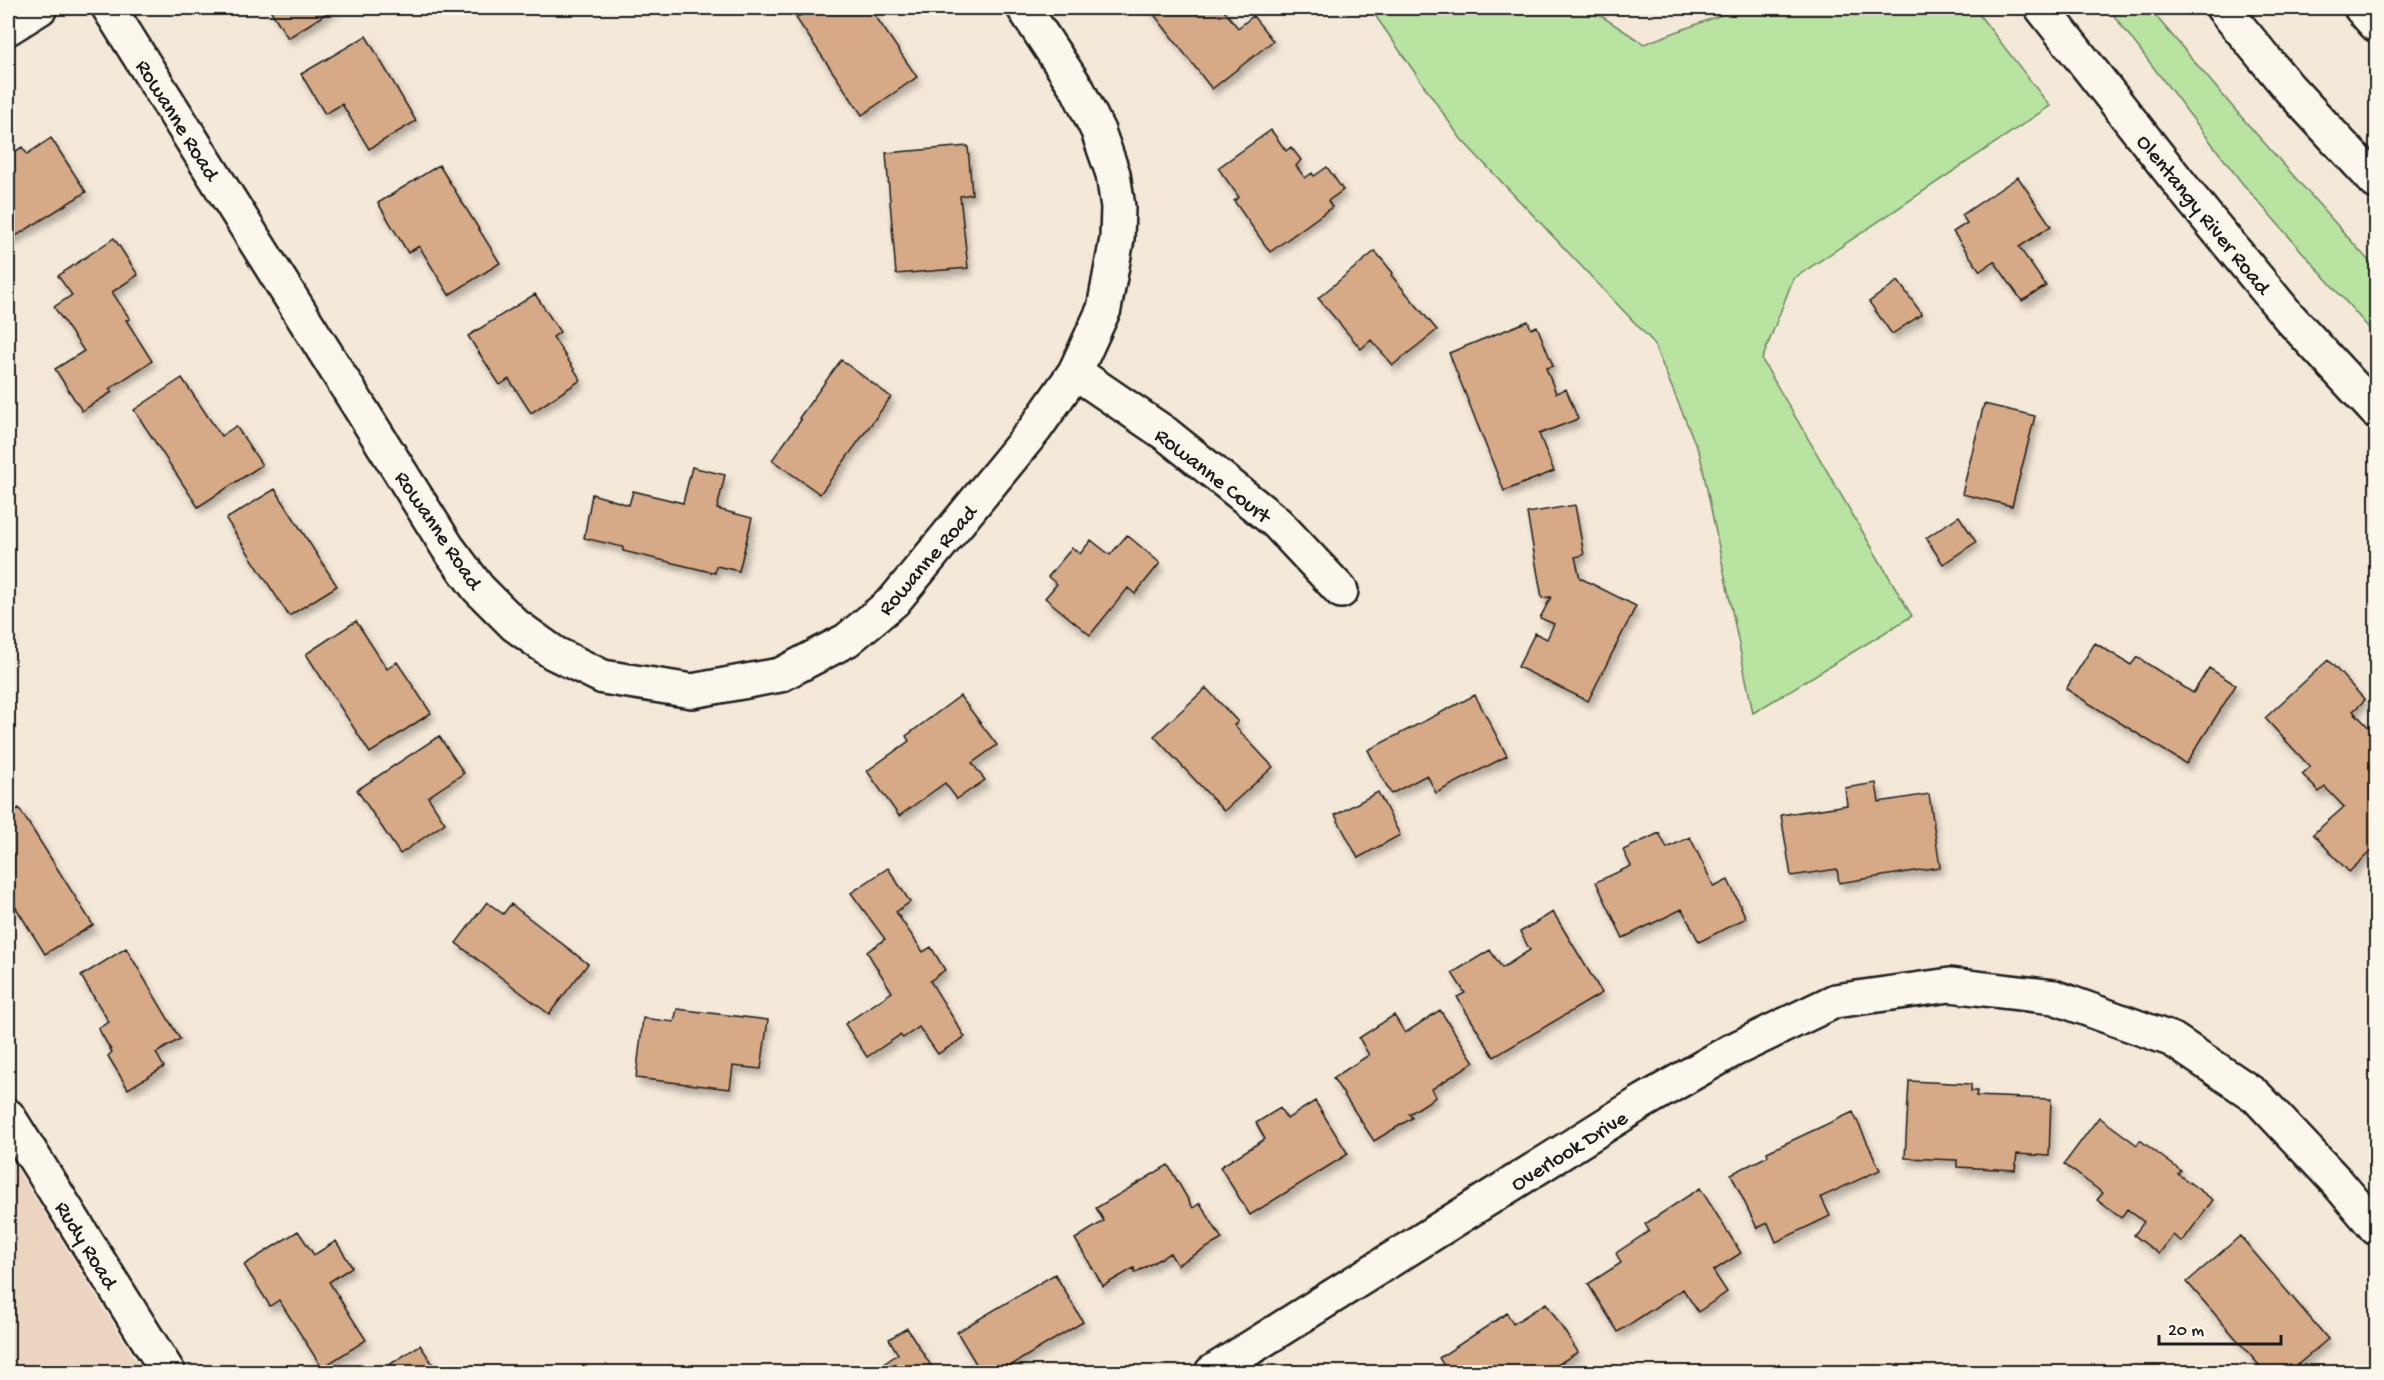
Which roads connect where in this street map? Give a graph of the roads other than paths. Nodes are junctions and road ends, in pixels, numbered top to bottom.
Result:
1 (40, 8) edge
2 (109, 8) edge
3 (1024, 8) edge
4 (2042, 8) edge
5 (2223, 8) edge
6 (2361, 8) edge
7 (2376, 25) edge
8 (8, 28) edge
9 (2376, 182) edge
10 (1074, 372) junction
11 (2376, 411) edge
12 (1341, 591) dead end
13 (8, 1116) edge
14 (2376, 1228) edge
15 (168, 1372) edge
16 (1212, 1372) edge

1 - 8 main road
2 - 10 main road, Rowanne Road
3 - 10 main road, Rowanne Road
4 - 11 main road, Olentangy River Road
5 - 9 main road
6 - 7 main road
10 - 12 main road, Rowanne Court
13 - 15 main road, Rudy Road
14 - 16 main road, Overlook Drive

